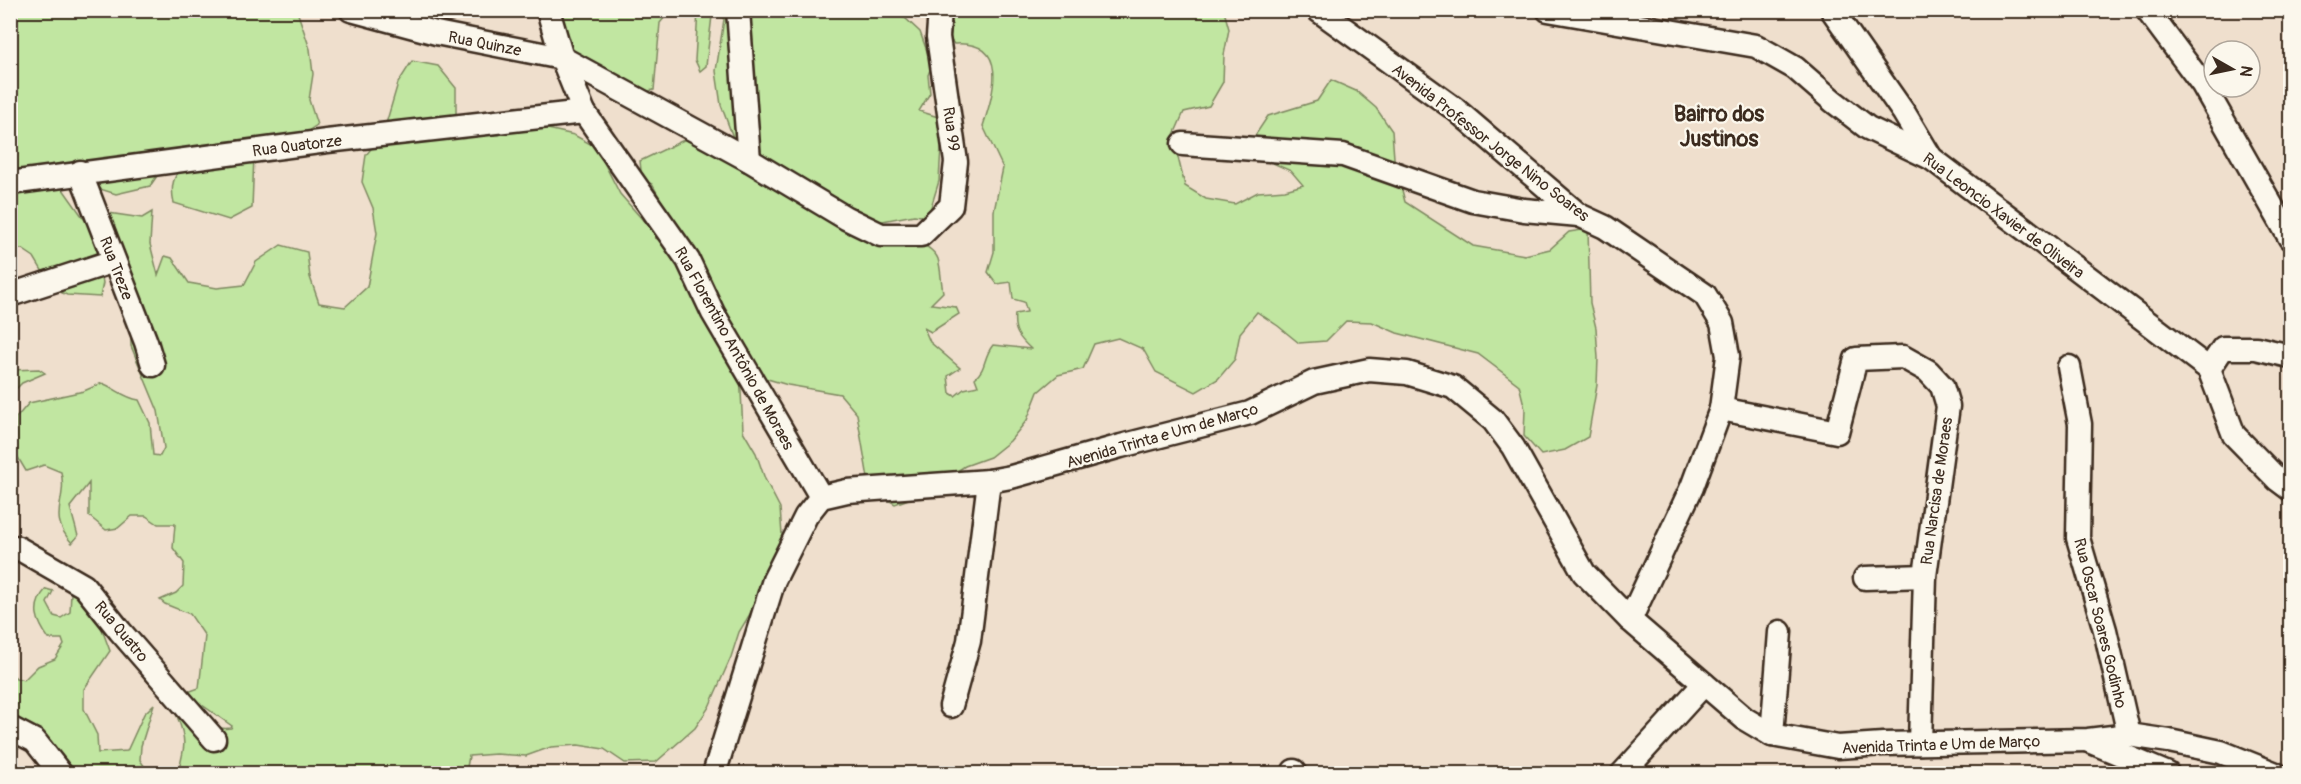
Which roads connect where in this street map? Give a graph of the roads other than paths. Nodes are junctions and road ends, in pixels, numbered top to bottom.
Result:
1 (351, 10) edge
2 (548, 10) edge
3 (738, 10) edge
4 (940, 10) edge
5 (1317, 10) edge
6 (1548, 10) edge
7 (1832, 10) edge
8 (2147, 10) edge
9 (561, 58) junction
10 (584, 112) junction
11 (1183, 144) dead end
12 (1932, 158) junction
13 (749, 160) junction
14 (80, 172) junction
15 (10, 183) edge
16 (1579, 214) junction
17 (921, 235) joint
18 (2290, 238) edge
19 (114, 261) junction
20 (10, 295) edge
21 (2290, 356) edge
22 (153, 365) dead end
23 (2069, 367) dead end
24 (2209, 369) junction
25 (1721, 409) junction
26 (989, 481) junction
27 (2290, 489) edge
28 (821, 497) junction
29 (10, 546) edge
30 (1925, 576) junction
31 (1865, 578) dead end
32 (1630, 620) junction
33 (1780, 632) dead end
34 (1704, 684) junction
35 (951, 706) dead end
36 (10, 728) edge
37 (1772, 735) junction
38 (2129, 735) junction
39 (214, 739) dead end
40 (2088, 740) junction
41 (1920, 743) junction
42 (61, 774) edge
43 (714, 774) edge
44 (1622, 774) edge
45 (2168, 774) edge
46 (2276, 774) edge

1 - 9 street, Rua Quinze
2 - 9 street
3 - 13 street
4 - 17 street, Rua 99
5 - 16 street, Avenida Professor Jorge Nino Soares
6 - 12 street, Rua Leoncio Xavier de Oliveira
7 - 12 street
8 - 18 street
9 - 10 street
9 - 13 street, Rua Quinze
10 - 14 street, Rua Quatorze
10 - 28 street, Rua Florentino Antônio de Moraes
11 - 16 street
12 - 24 street, Rua Leoncio Xavier de Oliveira
13 - 17 street, Rua Quinze
14 - 15 street, Rua Quatorze
14 - 19 street, Rua Treze
16 - 25 street, Avenida Professor Jorge Nino Soares
19 - 20 street
19 - 22 street, Rua Treze
21 - 24 street
23 - 38 street, Rua Oscar Soares Godinho
24 - 27 street
25 - 30 street, Rua Narcisa de Moraes
25 - 32 street, Avenida Professor Jorge Nino Soares
26 - 28 street, Avenida Trinta e Um de Março
26 - 32 street, Avenida Trinta e Um de Março
26 - 35 street
28 - 43 street
29 - 39 street, Rua Quatro
30 - 31 street
30 - 41 street, Rua Narcisa de Moraes
32 - 34 street, Avenida Trinta e Um de Março
33 - 37 street
34 - 37 street, Avenida Trinta e Um de Março
34 - 44 street
36 - 42 street
37 - 41 street, Avenida Trinta e Um de Março
38 - 40 street, Avenida Trinta e Um de Março
38 - 46 street, Avenida Trinta e Um de Março
40 - 41 street, Avenida Trinta e Um de Março
40 - 45 street

